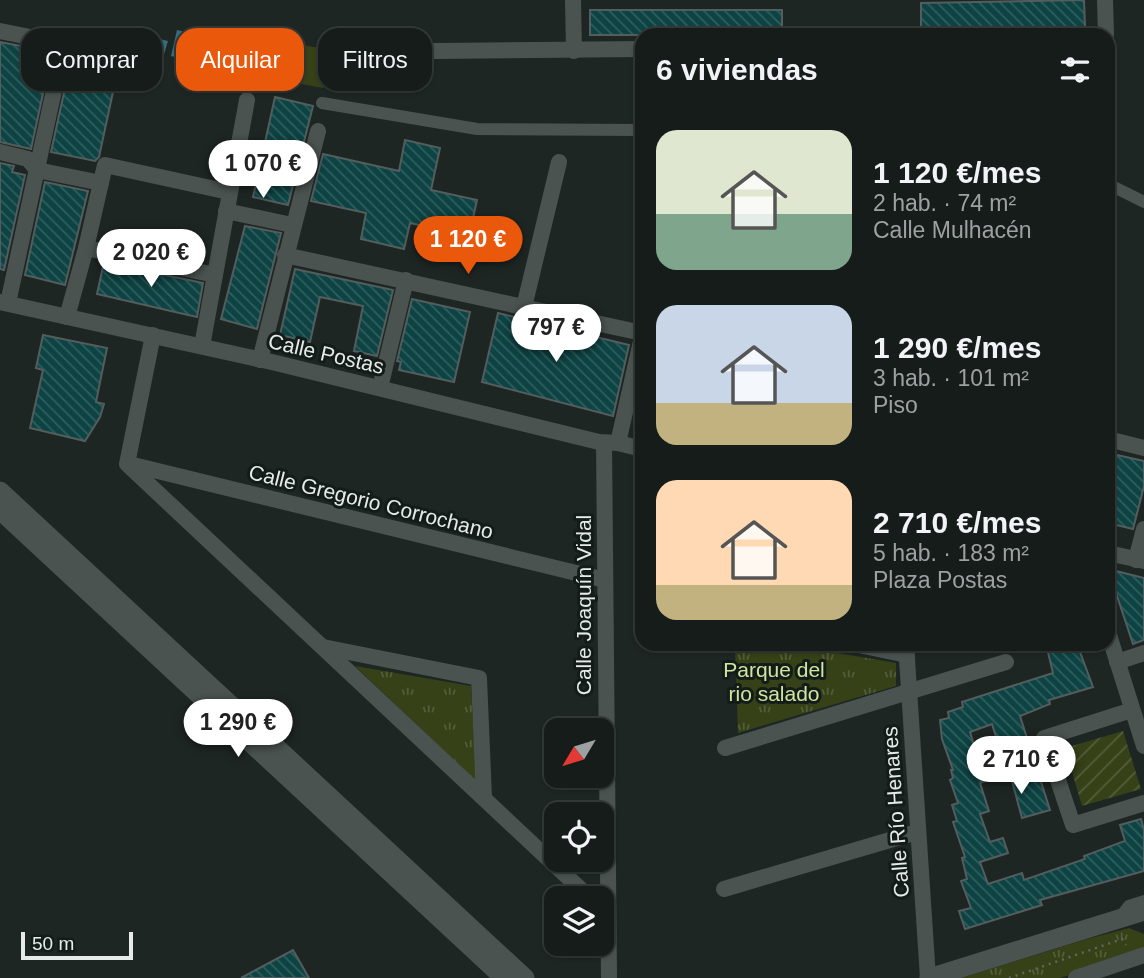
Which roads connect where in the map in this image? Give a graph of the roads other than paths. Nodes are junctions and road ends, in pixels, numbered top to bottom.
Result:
1 (573, 0) edge
2 (1105, 0) edge
3 (1107, 28) edge
4 (0, 31) edge
5 (21, 35) edge
6 (635, 49) edge
7 (574, 51) junction
8 (432, 52) edge
9 (54, 91) edge
10 (247, 100) dead end
11 (322, 103) dead end
12 (635, 130) edge
13 (318, 131) dead end
14 (0, 152) edge
15 (559, 162) dead end
16 (37, 170) junction
17 (101, 183) junction
18 (1115, 188) edge
19 (229, 192) junction
20 (1144, 202) edge
21 (226, 211) junction
22 (292, 225) junction
23 (86, 248) junction
24 (285, 255) junction
25 (215, 275) junction
26 (406, 281) junction
27 (4, 302) edge
28 (524, 307) junction
29 (67, 317) junction
30 (635, 333) edge
31 (153, 335) junction
32 (202, 346) junction
33 (635, 359) edge
34 (260, 360) junction
35 (380, 388) junction
36 (1115, 441) edge
37 (611, 443) junction
38 (635, 448) edge
39 (1144, 448) edge
40 (127, 464) junction
41 (0, 491) edge
42 (0, 510) edge
43 (1144, 528) edge
44 (1115, 555) edge
45 (1140, 561) edge
46 (605, 580) junction
47 (323, 647) junction
48 (906, 651) edge
49 (1114, 651) edge
50 (1144, 653) edge
51 (1006, 662) dead end
52 (1117, 662) junction
53 (909, 693) junction
54 (1132, 710) junction
55 (1141, 729) edge
56 (1144, 746) edge
57 (725, 748) dead end
58 (484, 797) junction
59 (1144, 803) edge
60 (917, 832) junction
61 (577, 886) edge
62 (605, 886) edge
63 (724, 890) dead end
64 (1144, 899) edge
65 (1144, 911) edge
66 (1116, 920) junction
67 (1144, 925) edge
68 (1143, 955) edge
69 (608, 956) edge
70 (1094, 975) edge
71 (504, 978) edge
72 (525, 978) edge
73 (609, 978) edge
74 (928, 978) edge
75 (1076, 978) edge

1 - 7 street
2 - 3 street
4 - 5 street
6 - 7 street
7 - 8 street
9 - 16 street
10 - 19 street
11 - 12 street
13 - 22 street
14 - 16 street
15 - 28 street
16 - 17 street
16 - 27 street
17 - 19 street
17 - 23 street
18 - 20 street
19 - 21 street
21 - 22 street
21 - 25 street
22 - 24 street
23 - 25 street
23 - 29 street
24 - 26 street
24 - 34 street
25 - 32 street
26 - 28 street
26 - 35 street
27 - 29 street, Calle Postas
28 - 30 street
29 - 31 street, Calle Postas
31 - 32 street, Calle Postas
31 - 40 street
32 - 34 street, Calle Postas
33 - 37 street, Calle Joaquín Vidal
34 - 35 street, Calle Postas
35 - 37 street, Calle Postas
36 - 39 street
37 - 38 street, Calle Postas
37 - 46 street, Calle Joaquín Vidal
40 - 46 street, Calle Gregorio Corrochano
40 - 47 street
41 - 72 street
42 - 71 street
43 - 45 street
44 - 45 street
46 - 62 street, Calle Joaquín Vidal
47 - 58 street
47 - 58 street
48 - 53 street, Calle Río Henares
49 - 52 street
50 - 52 street
51 - 53 street
52 - 54 street
53 - 57 street
53 - 60 street, Calle Río Henares
54 - 55 street
54 - 59 street
55 - 56 street
58 - 61 street
60 - 63 street
60 - 74 street, Calle Río Henares
64 - 66 lane
65 - 66 street
66 - 67 street
66 - 74 street
68 - 70 street
69 - 73 street, Calle Joaquín Vidal
70 - 75 street

